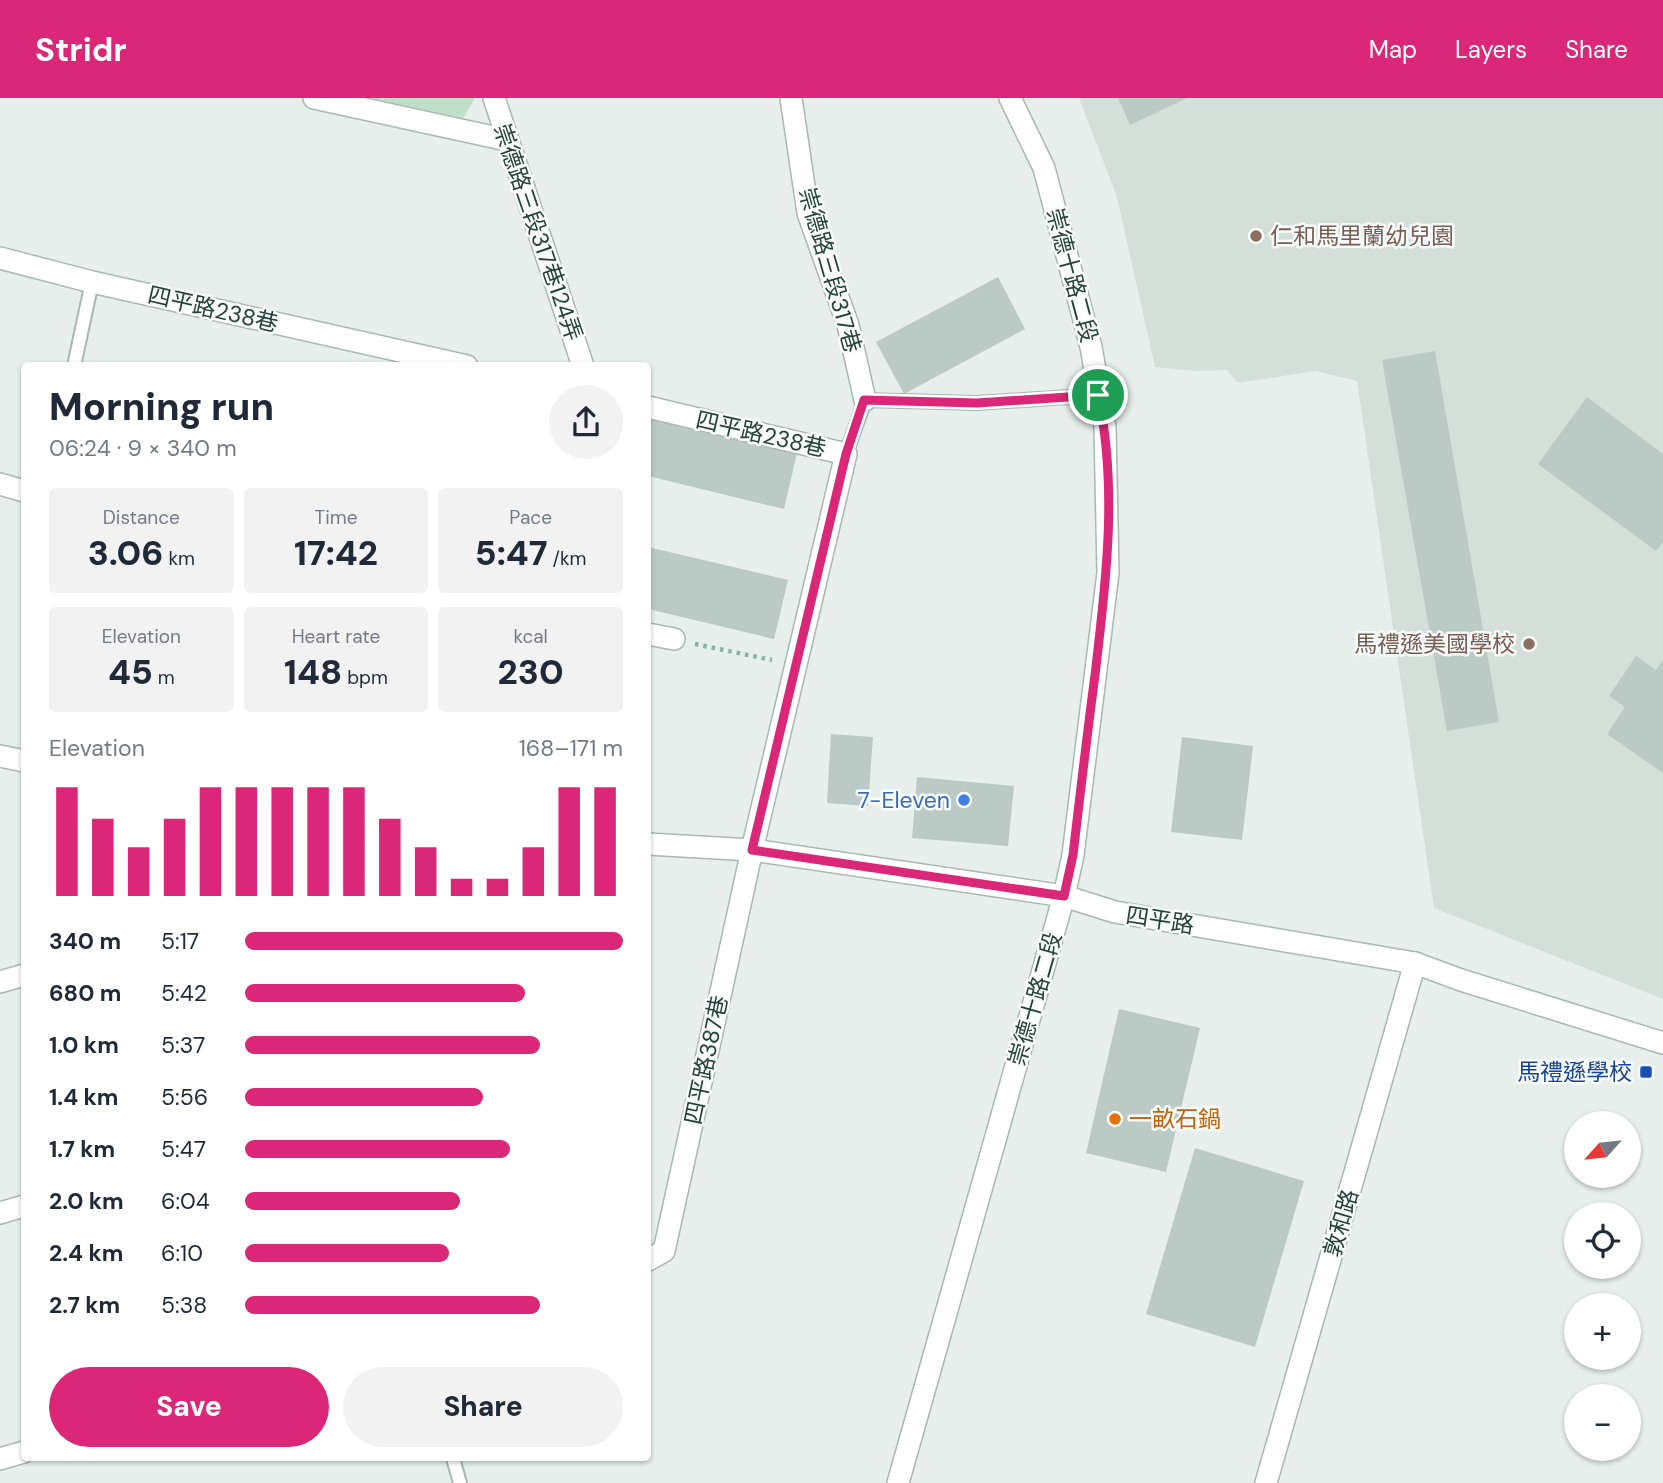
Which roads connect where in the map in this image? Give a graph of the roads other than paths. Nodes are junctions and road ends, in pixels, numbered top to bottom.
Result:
1 (314, 98) edge
2 (494, 98) edge
3 (791, 98) edge
4 (1010, 98) edge
5 (507, 140) junction
6 (0, 258) edge
7 (92, 282) junction
8 (75, 362) edge
9 (449, 362) edge
10 (582, 362) edge
11 (1098, 395) junction
12 (864, 400) junction
13 (651, 408) edge
14 (846, 454) junction
15 (0, 484) edge
16 (21, 490) edge
17 (651, 635) edge
18 (674, 639) road end
19 (0, 756) edge
20 (21, 760) edge
21 (651, 844) edge
22 (752, 850) junction
23 (1064, 896) junction
24 (1415, 963) junction
25 (21, 976) edge
26 (0, 982) edge
27 (1663, 1043) edge
28 (21, 1207) edge
29 (0, 1213) edge
30 (651, 1258) edge
31 (21, 1453) edge
32 (0, 1459) edge
33 (454, 1461) edge
34 (1267, 1482) edge
35 (460, 1483) edge
36 (898, 1483) edge

1 - 5 street
2 - 5 street, 崇德路三段317巷124弄
3 - 12 street, 崇德路三段317巷
4 - 11 street, 崇德十路二段
5 - 10 street, 崇德路三段317巷124弄
6 - 7 street, 四平路238巷
7 - 8 lane
7 - 9 street, 四平路238巷
11 - 12 lane
11 - 23 street, 崇德十路二段
12 - 14 lane
13 - 14 street, 四平路238巷
14 - 22 street, 四平路238巷
15 - 16 street
17 - 18 street
19 - 20 street
21 - 22 street, 四平路
22 - 23 street, 四平路
22 - 30 street, 四平路387巷
23 - 24 street, 四平路
23 - 36 street, 崇德十路二段
24 - 27 street, 四平路
24 - 34 street, 敦和路
25 - 26 street
28 - 29 street
31 - 32 street
33 - 35 lane

